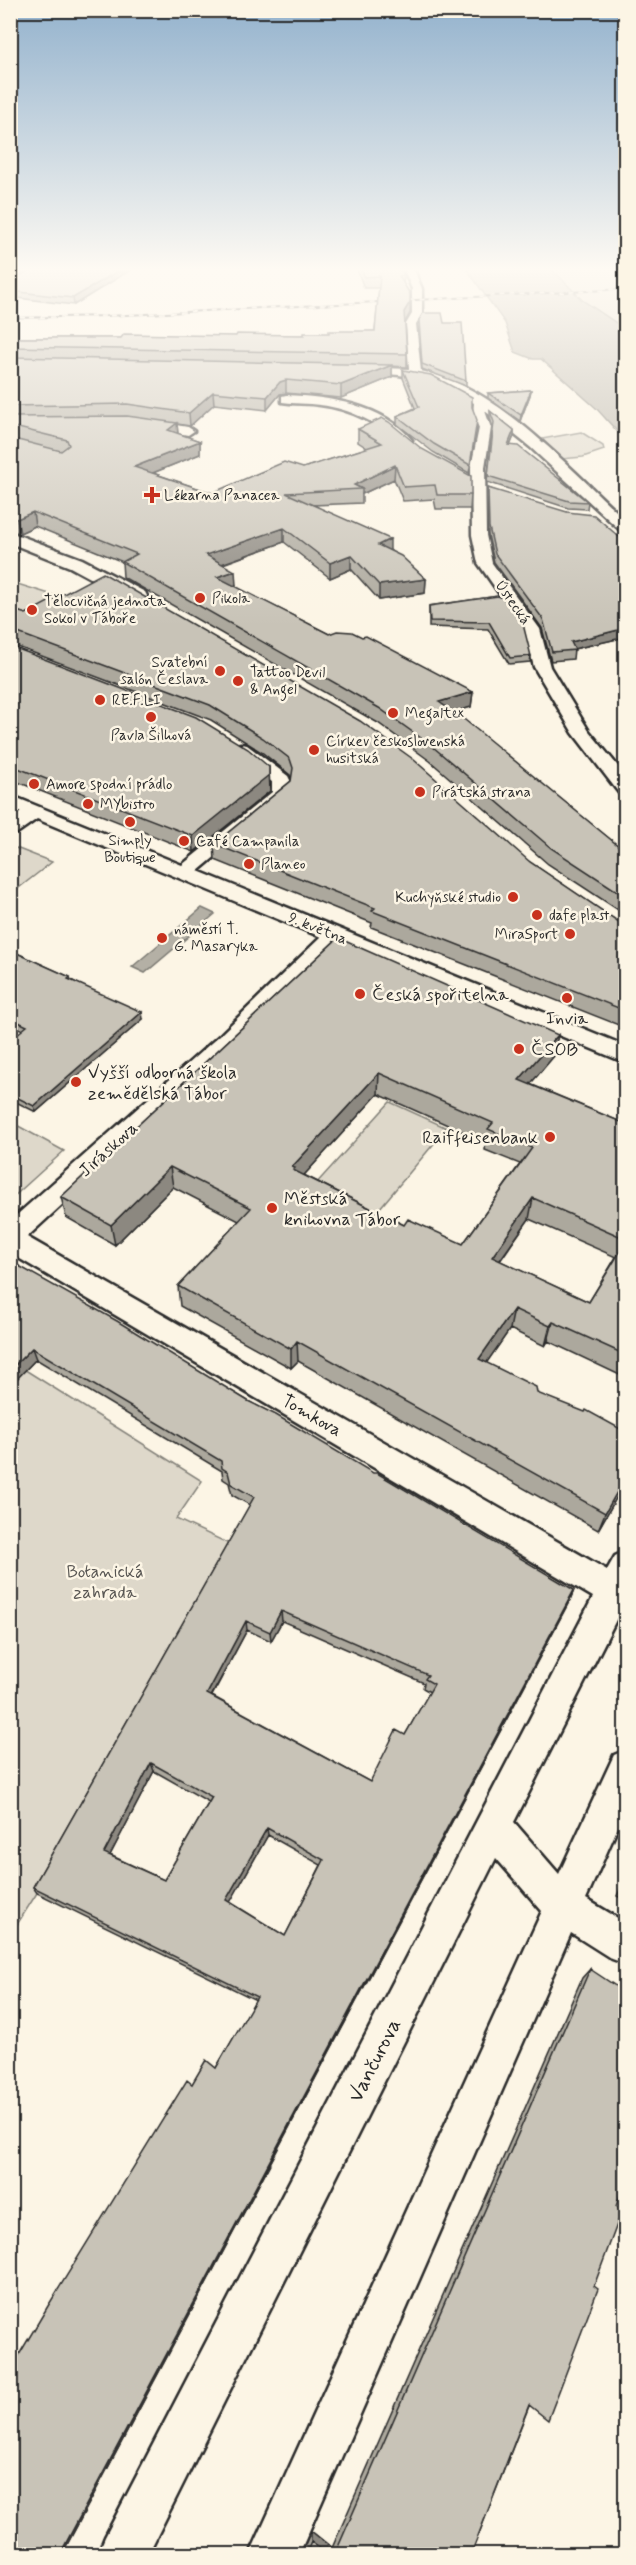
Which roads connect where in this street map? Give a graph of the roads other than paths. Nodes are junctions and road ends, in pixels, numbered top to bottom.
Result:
1 (452, 387) edge
2 (286, 399) edge
3 (480, 402) junction
4 (128, 423) edge
5 (510, 424) junction
6 (485, 428) junction
7 (188, 431) edge
8 (419, 450) edge
9 (590, 516) edge
10 (621, 523) edge
11 (10, 537) edge
12 (155, 605) edge
13 (224, 736) edge
14 (626, 789) edge
15 (10, 801) edge
16 (36, 812) junction
17 (10, 829) edge
18 (184, 873) junction
19 (335, 935) junction
20 (626, 1055) edge
21 (10, 1239) edge
22 (621, 1581) edge
23 (626, 1767) edge
24 (493, 1826) junction
25 (563, 1906) junction
26 (626, 1945) edge
27 (122, 2554) edge
28 (274, 2554) edge

1 - 3 street
2 - 8 street
3 - 5 street
3 - 6 street, Ústecká
4 - 7 street
5 - 6 street
5 - 10 street
6 - 14 street, Ústecká
9 - 10 street
11 - 12 main road
13 - 18 street
15 - 16 street, 9. května
16 - 17 street
16 - 18 street, 9. května
18 - 19 street, 9. května
19 - 20 street, 9. května
19 - 21 street, Jiráskova
21 - 22 street, Tomkova
22 - 24 street, Vančurova
23 - 25 street
24 - 25 street
24 - 27 street, Vančurova
25 - 26 street
25 - 28 street

